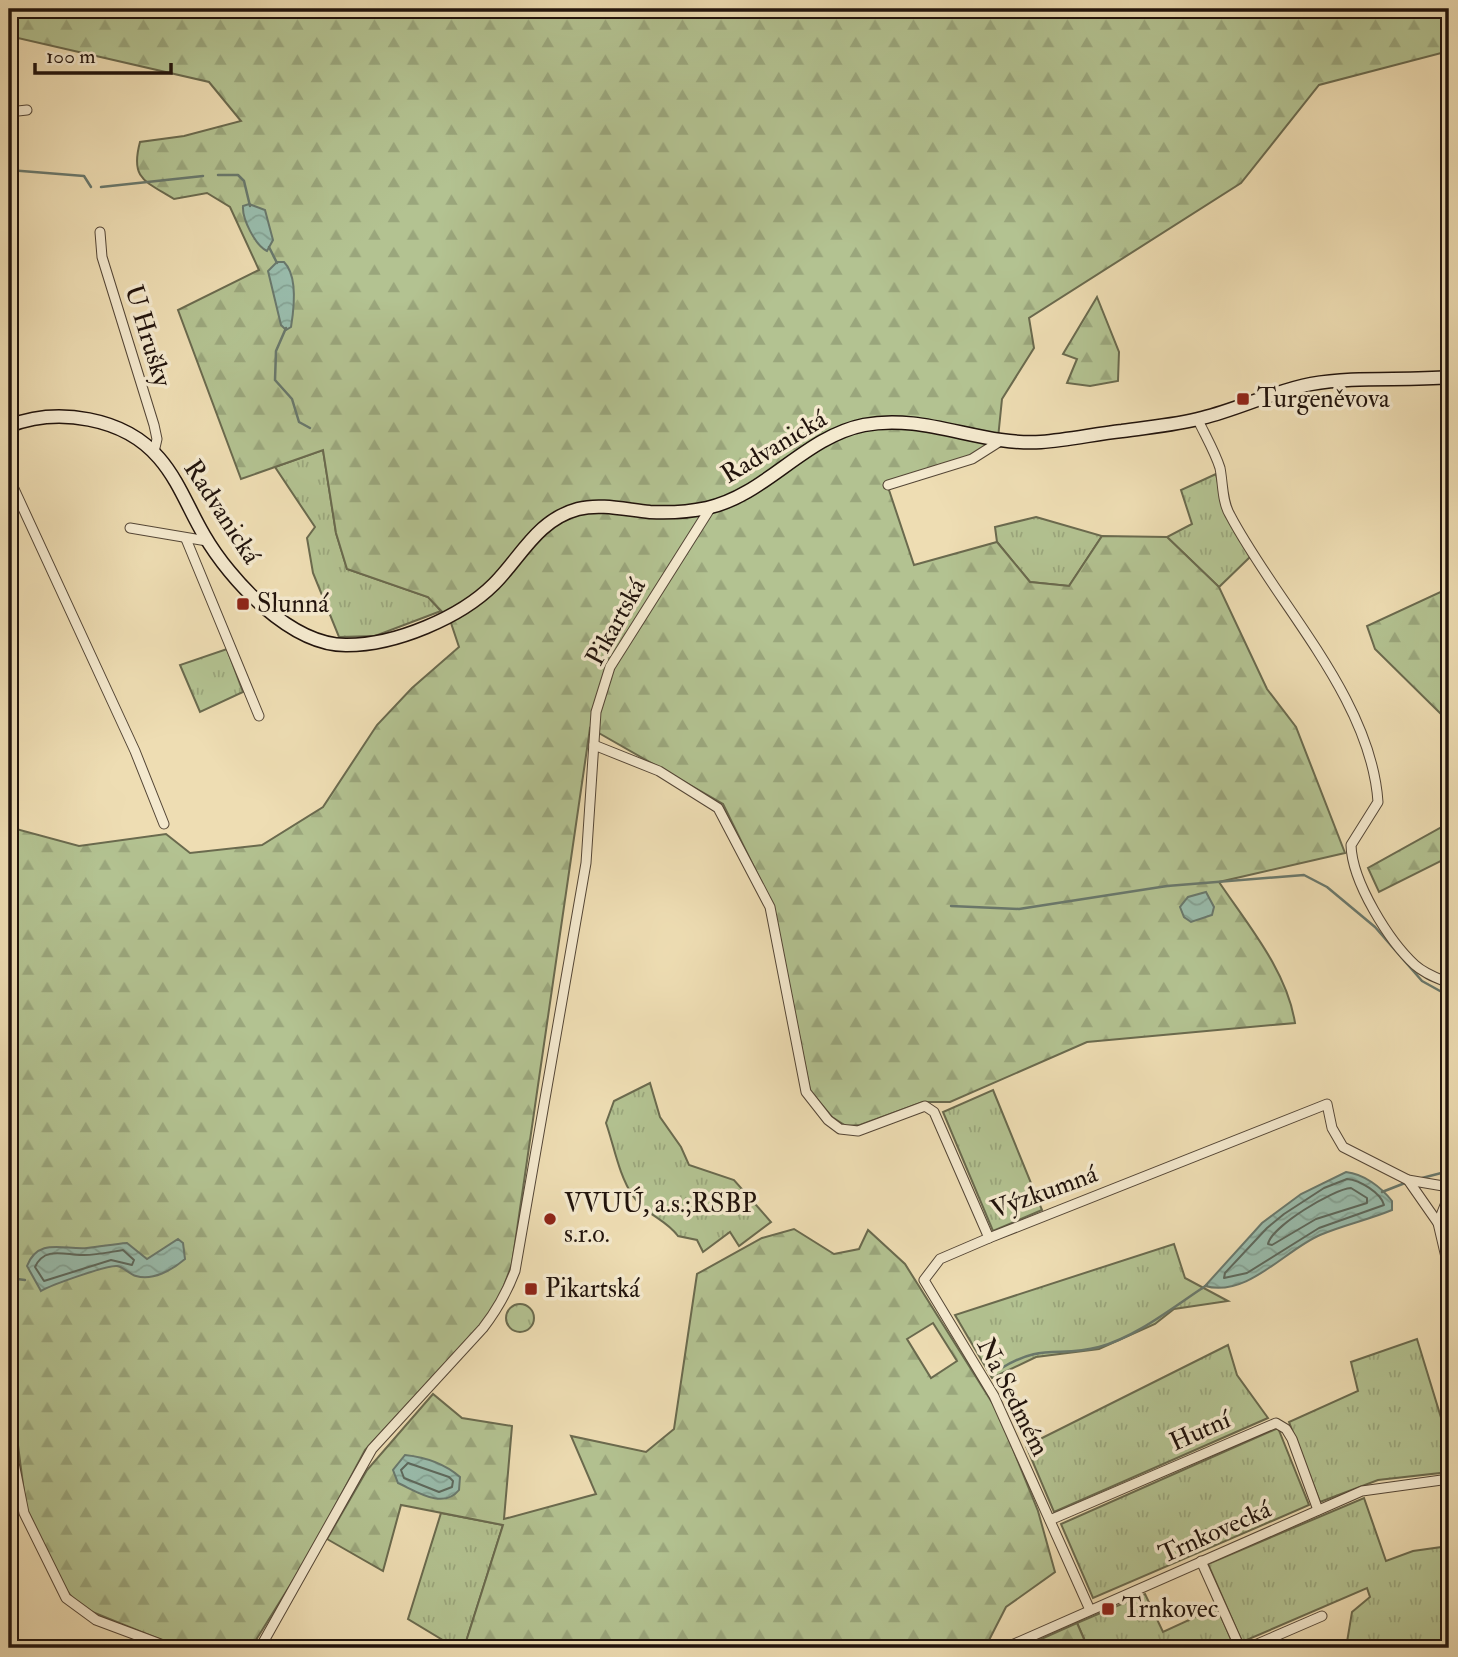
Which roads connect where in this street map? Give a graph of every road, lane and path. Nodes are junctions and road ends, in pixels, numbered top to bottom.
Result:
1 (27, 110) dead end
2 (9, 112) edge
3 (100, 232) dead end
4 (1449, 377) edge
5 (1198, 420) junction
6 (9, 426) edge
7 (1002, 440) junction
8 (154, 452) junction
9 (9, 478) edge
10 (888, 485) dead end
11 (711, 507) junction
12 (130, 528) dead end
13 (186, 539) junction
14 (207, 541) junction
15 (259, 716) dead end
16 (594, 745) junction
17 (164, 824) dead end
18 (1449, 984) edge
19 (1408, 1180) junction
20 (1449, 1187) edge
21 (1449, 1195) edge
22 (1438, 1223) junction
23 (989, 1238) junction
24 (1449, 1270) edge
25 (9, 1408) edge
26 (1449, 1479) edge
27 (1318, 1510) junction
28 (1050, 1520) junction
29 (1201, 1561) junction
30 (1090, 1610) junction
31 (1322, 1616) dead end
32 (171, 1648) edge
33 (260, 1648) edge
34 (1005, 1648) edge
35 (1240, 1648) edge
36 (1248, 1648) edge

1 - 2 street
3 - 8 street, U Hrušky
4 - 5 street, Radvanická
5 - 7 street, Radvanická
5 - 18 street
6 - 8 street, Radvanická
7 - 10 street
7 - 11 street, Radvanická
8 - 14 street, Radvanická
9 - 17 street
11 - 14 street, Radvanická
11 - 16 street, Pikartská
12 - 13 street
13 - 14 street
13 - 15 street
16 - 23 street, Výzkumná
16 - 33 street, Pikartská
19 - 20 street, Výzkumná
19 - 22 street
19 - 23 street, Výzkumná
21 - 22 street
22 - 24 street
23 - 28 street, Na Sedmém
25 - 32 street
26 - 27 street, Trnkovecká
27 - 28 street, Hutní
27 - 29 street, Trnkovecká
28 - 30 street, Na Sedmém
29 - 30 street, Trnkovecká
29 - 35 street
30 - 34 street, Trnkovecká
31 - 36 street

